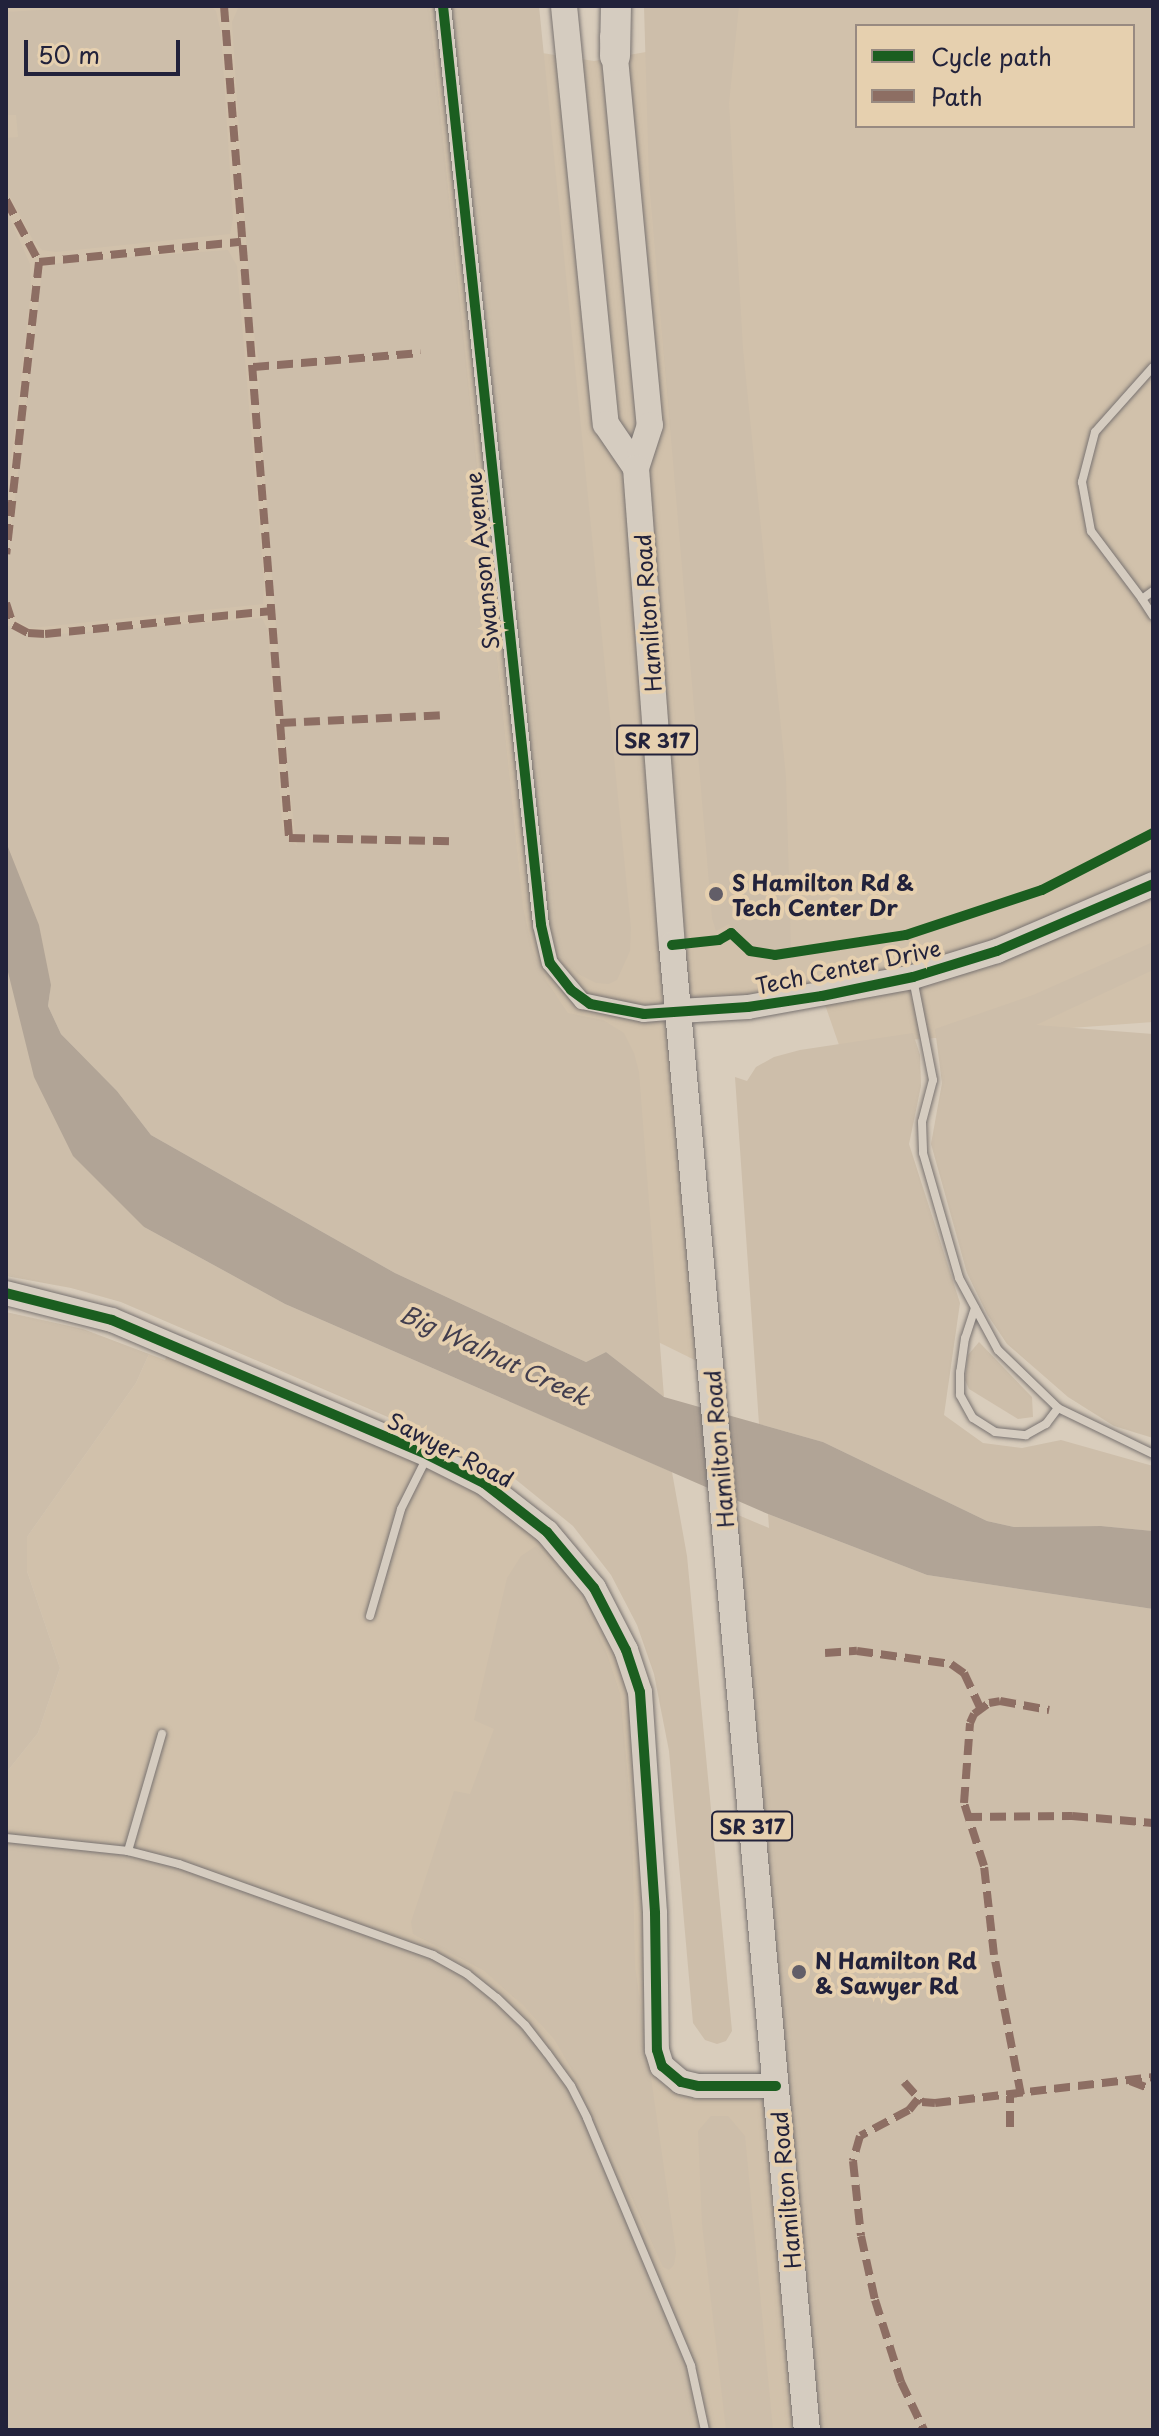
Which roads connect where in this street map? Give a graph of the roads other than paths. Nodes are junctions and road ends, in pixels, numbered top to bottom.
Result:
1 (443, 6) edge
2 (564, 6) edge
3 (614, 6) edge
4 (615, 56) joint
5 (1153, 367) edge
6 (636, 468) junction
7 (1153, 591) edge
8 (1142, 599) junction
9 (1153, 616) edge
10 (1153, 884) edge
11 (913, 977) junction
12 (679, 1011) junction
13 (6, 1293) edge
14 (975, 1308) junction
15 (1058, 1408) junction
16 (1153, 1454) edge
17 (428, 1455) junction
18 (370, 1616) dead end
19 (162, 1734) dead end
20 (6, 1838) edge
21 (128, 1851) junction
22 (776, 2086) junction
23 (705, 2430) edge
24 (807, 2430) edge

1 - 12 street, Swanson Avenue
2 - 6 main road, Hamilton Road / SR 317
3 - 4 highway
4 - 6 main road, Hamilton Road / SR 317
5 - 8 lane
6 - 12 main road, Hamilton Road / SR 317
7 - 8 lane
8 - 9 lane
10 - 11 street, Tech Center Drive
11 - 12 street, Tech Center Drive
11 - 14 lane
12 - 22 main road, Hamilton Road / SR 317
13 - 17 street, Sawyer Road
14 - 15 lane
14 - 15 lane
15 - 16 lane
17 - 18 lane
17 - 22 street, Sawyer Road
19 - 21 lane
20 - 21 lane
21 - 23 lane
22 - 24 main road, Hamilton Road / SR 317

